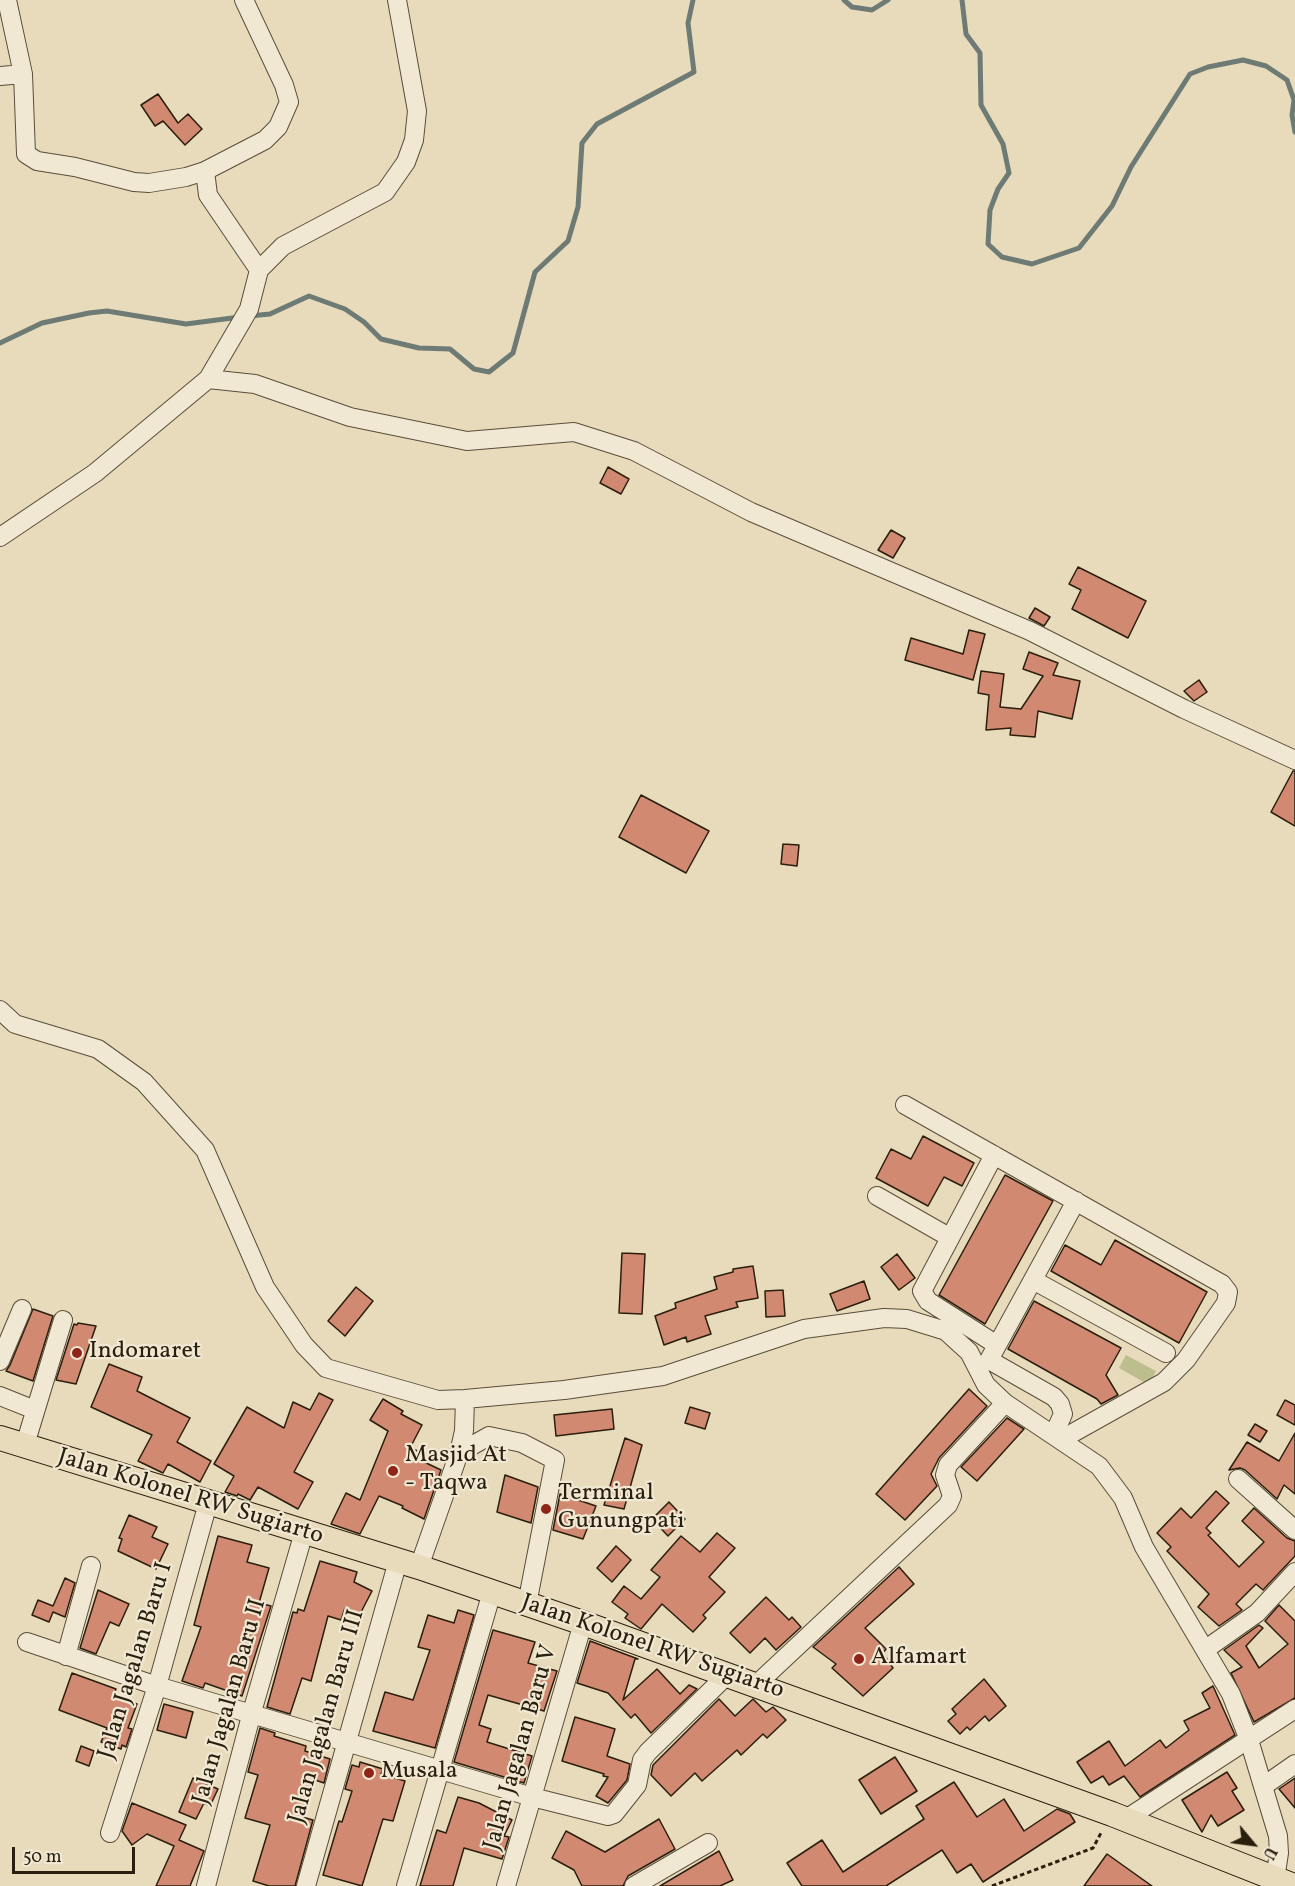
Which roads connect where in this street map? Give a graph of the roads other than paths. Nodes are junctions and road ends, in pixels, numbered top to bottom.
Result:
1 (7, 0) edge
2 (244, 0) edge
3 (397, 0) edge
4 (23, 74) junction
5 (0, 76) edge
6 (205, 171) junction
7 (259, 270) junction
8 (208, 379) junction
9 (0, 537) edge
10 (1295, 760) edge
11 (0, 1010) edge
12 (8, 1024) edge
13 (905, 1105) dead end
14 (994, 1155) junction
15 (877, 1196) dead end
16 (1076, 1201) junction
17 (949, 1237) junction
18 (1033, 1280) junction
19 (22, 1309) dead end
20 (63, 1320) dead end
21 (997, 1345) junction
22 (1166, 1353) dead end
23 (0, 1360) edge
24 (0, 1396) edge
25 (465, 1399) junction
26 (1005, 1403) junction
27 (35, 1410) junction
28 (1058, 1437) junction
29 (0, 1438) edge
30 (24, 1448) junction
31 (459, 1454) junction
32 (1238, 1479) dead end
33 (208, 1503) junction
34 (1295, 1530) edge
35 (304, 1532) junction
36 (408, 1564) junction
37 (91, 1566) dead end
38 (1295, 1572) edge
39 (492, 1592) junction
40 (527, 1604) junction
41 (583, 1623) junction
42 (27, 1642) dead end
43 (1206, 1649) junction
44 (66, 1656) junction
45 (727, 1675) junction
46 (757, 1684) junction
47 (157, 1686) junction
48 (1295, 1709) edge
49 (252, 1712) junction
50 (1249, 1740) junction
51 (346, 1741) junction
52 (1295, 1764) edge
53 (440, 1770) junction
54 (1265, 1785) junction
55 (532, 1797) junction
56 (1119, 1817) junction
57 (110, 1833) dead end
58 (708, 1843) dead end
59 (1282, 1884) edge
60 (206, 1886) edge
61 (306, 1886) edge
62 (406, 1886) edge
63 (506, 1886) edge
64 (633, 1886) edge

1 - 4 street
2 - 6 street
3 - 7 street
4 - 5 street
4 - 6 street
6 - 7 street
7 - 8 street
8 - 9 street
8 - 10 street
11 - 12 street
12 - 25 street
13 - 14 street
14 - 16 street
14 - 17 street
15 - 17 street
16 - 18 street
16 - 28 street
17 - 21 street
18 - 21 street
18 - 22 street
19 - 23 street
20 - 27 street
21 - 28 street
24 - 27 street
25 - 26 street
25 - 31 street, Jalan Jagalan Baru III
26 - 28 street
26 - 46 street
27 - 30 street
28 - 43 street
29 - 30 main road, Jalan Kolonel RW Sugiarto
30 - 33 main road, Jalan Kolonel RW Sugiarto
31 - 36 street, Jalan Jagalan Baru III
31 - 40 street
32 - 34 street
33 - 35 main road, Jalan Kolonel RW Sugiarto
33 - 47 street, Jalan Jagalan Baru I
35 - 36 main road, Jalan Kolonel RW Sugiarto
35 - 49 street, Jalan Jagalan Baru II
36 - 39 main road, Jalan Kolonel RW Sugiarto
36 - 51 street, Jalan Jagalan Baru III
37 - 44 street
38 - 43 street
39 - 40 main road, Jalan Kolonel RW Sugiarto
39 - 53 street
40 - 41 main road, Jalan Kolonel RW Sugiarto
41 - 45 main road, Jalan Kolonel RW Sugiarto
41 - 55 street, Jalan Jagalan Baru V
42 - 44 street
43 - 50 street
44 - 47 street
45 - 46 main road, Jalan Kolonel RW Sugiarto
45 - 55 street
46 - 56 main road, Jalan Kolonel RW Sugiarto
47 - 49 street
47 - 57 street, Jalan Jagalan Baru I
48 - 50 street
49 - 51 street
49 - 60 street, Jalan Jagalan Baru II
50 - 54 street
50 - 56 street
51 - 53 street
51 - 61 street, Jalan Jagalan Baru III
52 - 54 street
53 - 55 street
53 - 62 street
54 - 59 street
55 - 63 street, Jalan Jagalan Baru V
56 - 59 main road, Jalan Kolonel RW Sugiarto
58 - 64 street

